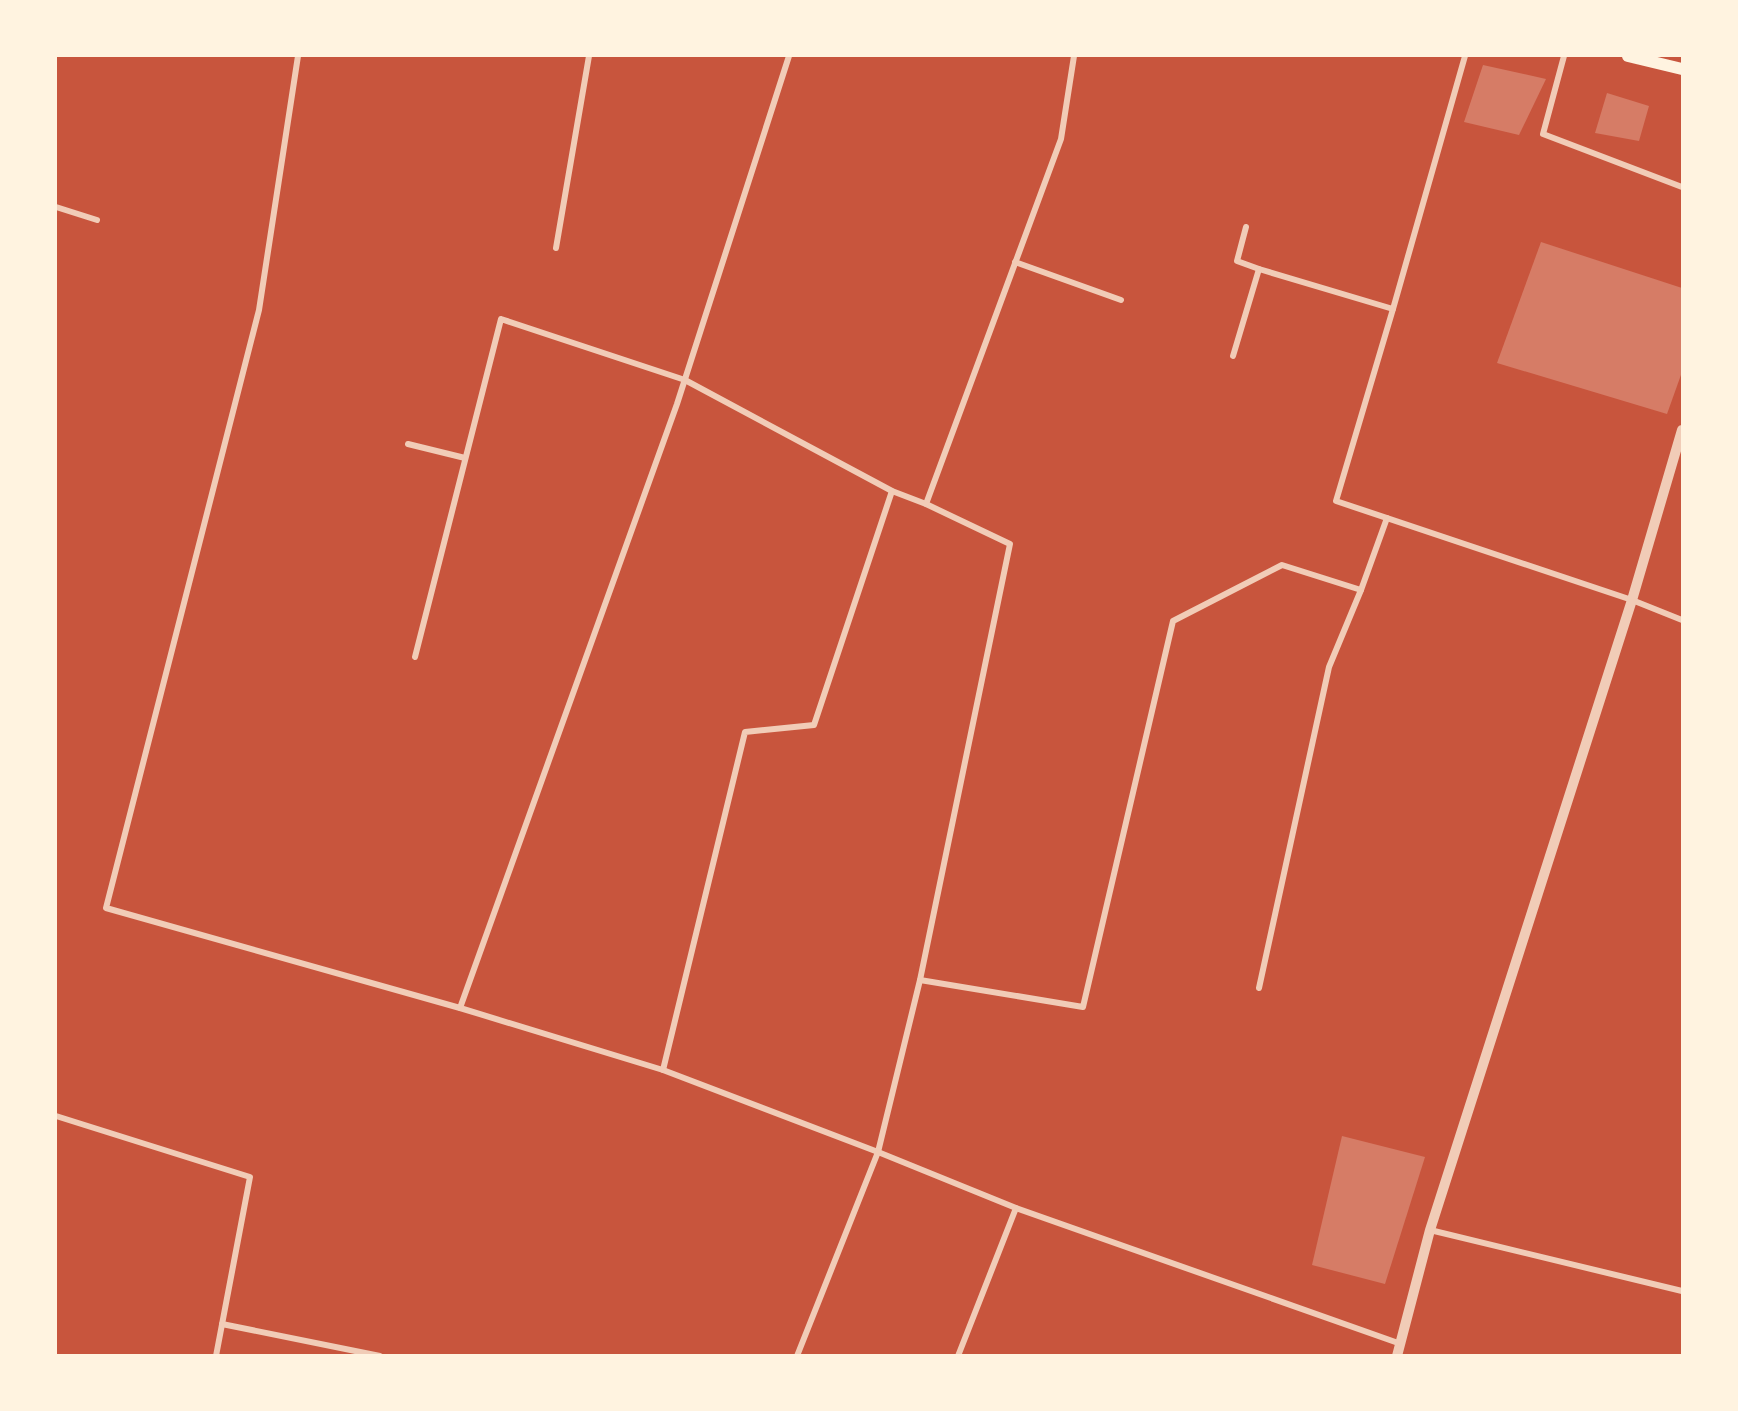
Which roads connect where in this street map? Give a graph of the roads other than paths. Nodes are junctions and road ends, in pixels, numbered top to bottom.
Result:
1 (297, 56) edge
2 (589, 56) edge
3 (789, 56) edge
4 (1074, 56) edge
5 (1466, 56) edge
6 (1564, 56) edge
7 (1628, 56) edge
8 (1683, 69) edge
9 (1683, 186) edge
10 (56, 207) edge
11 (97, 220) dead end
12 (1246, 227) dead end
13 (556, 248) dead end
14 (1015, 262) junction
15 (1259, 269) junction
16 (1121, 300) dead end
17 (1393, 309) junction
18 (1233, 356) dead end
19 (685, 380) junction
20 (1683, 429) edge
21 (408, 444) dead end
22 (465, 458) junction
23 (892, 491) junction
24 (926, 504) junction
25 (1387, 518) junction
26 (1361, 590) junction
27 (1632, 600) junction
28 (1683, 620) edge
29 (415, 657) dead end
30 (920, 980) junction
31 (1259, 988) dead end
32 (460, 1008) junction
33 (663, 1070) junction
34 (56, 1116) edge
35 (878, 1152) junction
36 (1016, 1208) junction
37 (1430, 1230) junction
38 (1683, 1291) edge
39 (222, 1324) junction
40 (1401, 1344) junction
41 (216, 1356) edge
42 (380, 1356) edge
43 (797, 1356) edge
44 (958, 1356) edge
45 (1397, 1356) edge

1 - 32 street
2 - 13 street
3 - 19 street
4 - 14 street
5 - 17 street
6 - 9 street
7 - 8 main road
10 - 11 street
12 - 15 street
14 - 16 street
14 - 24 street
15 - 17 street
15 - 18 street
17 - 25 street
19 - 22 street
19 - 23 street
19 - 32 street
20 - 27 street
21 - 22 street
22 - 29 street
23 - 24 street
23 - 33 street
24 - 30 street
25 - 26 street
25 - 27 street
26 - 30 street
26 - 31 street
27 - 28 street
27 - 37 street
30 - 35 street
32 - 33 street
33 - 35 street
34 - 39 street
35 - 36 street
35 - 43 street
36 - 40 street
36 - 44 street
37 - 38 street
37 - 40 street
39 - 41 street
39 - 42 street
40 - 45 street

